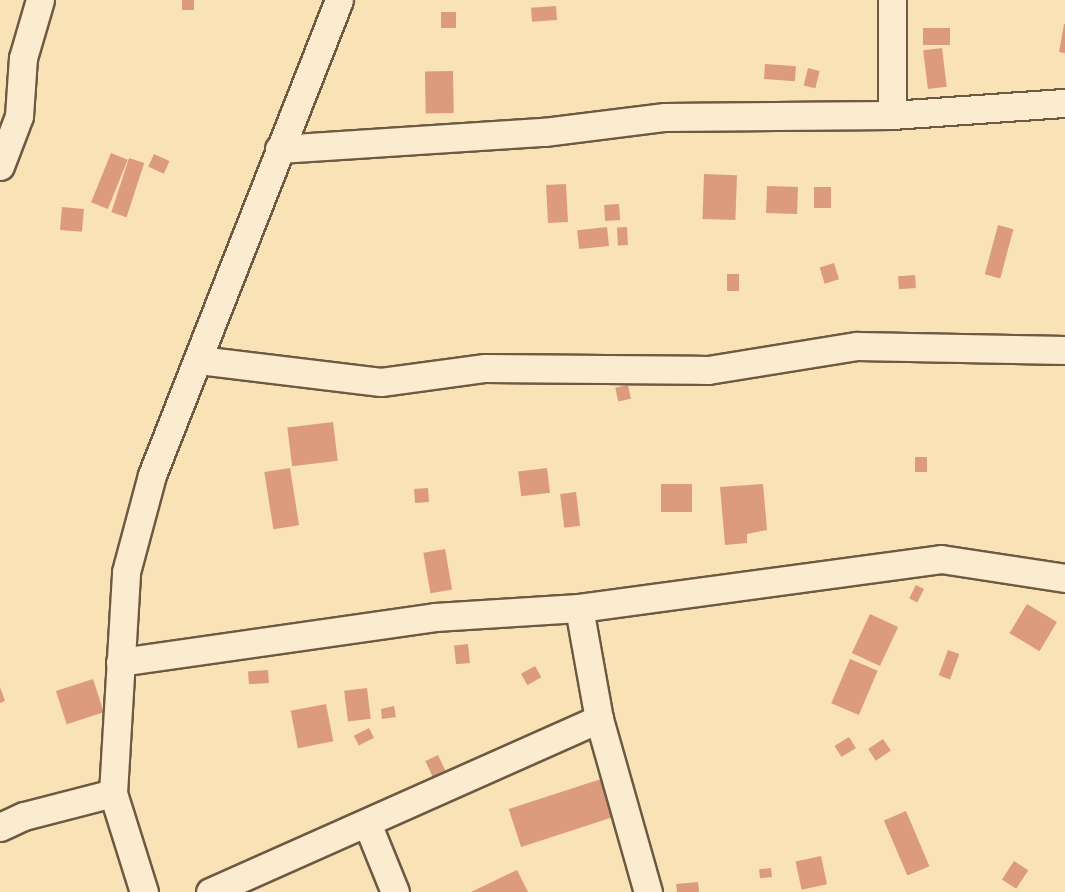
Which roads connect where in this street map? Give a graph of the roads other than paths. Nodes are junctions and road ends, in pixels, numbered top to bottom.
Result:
1 (40, 0) edge
2 (339, 0) edge
3 (892, 0) edge
4 (1065, 103) edge
5 (892, 115) junction
6 (279, 149) junction
7 (0, 166) edge
8 (1065, 350) edge
9 (199, 360) junction
10 (1065, 578) edge
11 (579, 608) junction
12 (120, 662) junction
13 (599, 719) junction
14 (113, 793) junction
15 (367, 823) junction
16 (0, 827) edge
17 (144, 892) edge
18 (210, 892) edge
19 (395, 892) edge
20 (648, 892) edge

1 - 7 street
2 - 6 street
3 - 5 street
4 - 5 street
5 - 6 street
6 - 9 street
8 - 9 street
9 - 12 street
10 - 11 street
11 - 12 street
11 - 13 street
12 - 14 street
13 - 15 street
13 - 20 street
14 - 16 street
14 - 17 street
15 - 18 street
15 - 19 street

